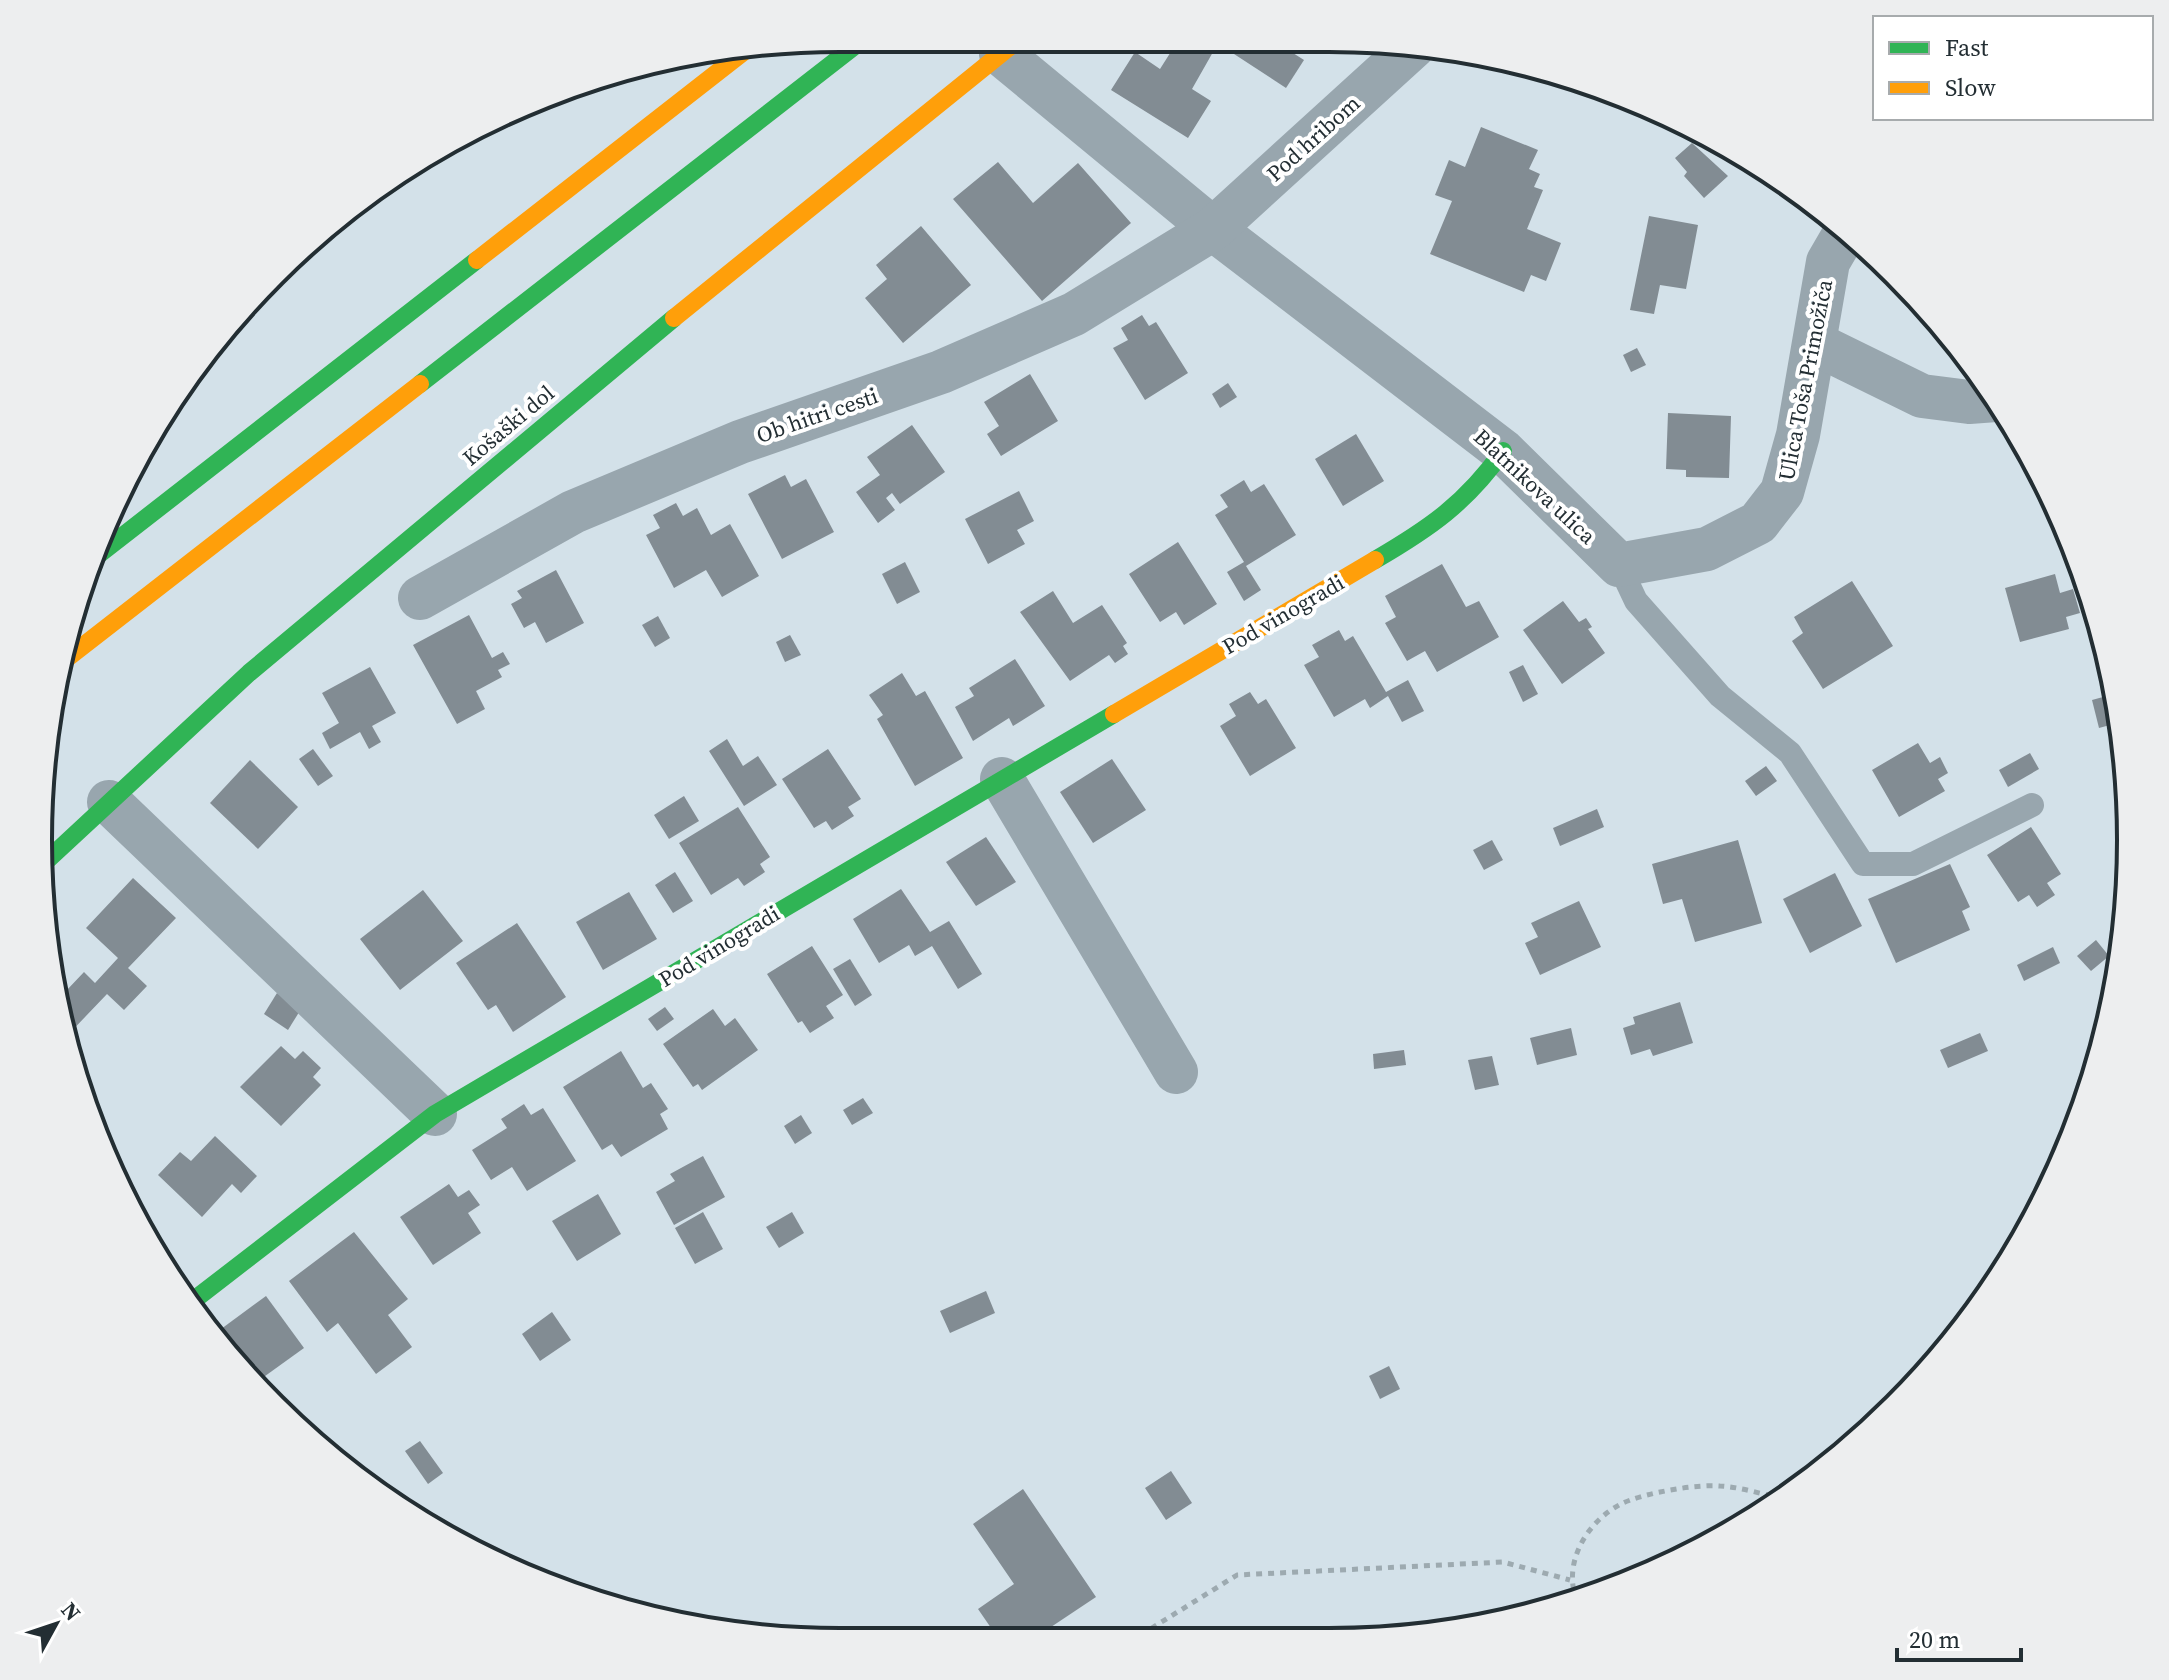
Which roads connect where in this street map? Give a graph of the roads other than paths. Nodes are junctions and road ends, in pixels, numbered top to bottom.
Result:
1 (847, 52) edge
2 (1003, 52) edge
3 (1017, 52) edge
4 (1403, 56) edge
5 (734, 59) edge
6 (1213, 229) junction
7 (1840, 241) edge
8 (1816, 344) junction
9 (1983, 401) edge
10 (1503, 451) junction
11 (109, 547) edge
12 (1619, 565) junction
13 (420, 598) dead end
14 (75, 652) edge
15 (1002, 779) junction
16 (109, 802) junction
17 (2032, 805) dead end
18 (53, 855) edge
19 (1176, 1072) dead end
20 (435, 1114) junction
21 (198, 1297) edge

1 - 14 main road
2 - 16 main road, Košaški dol
3 - 6 street, Blatnikova ulica
4 - 6 street, Pod hribom
5 - 11 main road
6 - 10 street, Blatnikova ulica
6 - 13 street, Ob hitri cesti
7 - 8 street, Ulica Toša Primožiča
8 - 9 street
8 - 12 street, Ulica Toša Primožiča
10 - 12 street, Blatnikova ulica
10 - 15 main road, Pod vinogradi
12 - 17 lane, Blatnikova ulica
15 - 19 street
15 - 20 main road, Pod vinogradi
16 - 18 main road, Košaški dol
16 - 20 street
20 - 21 main road, Pod vinogradi

